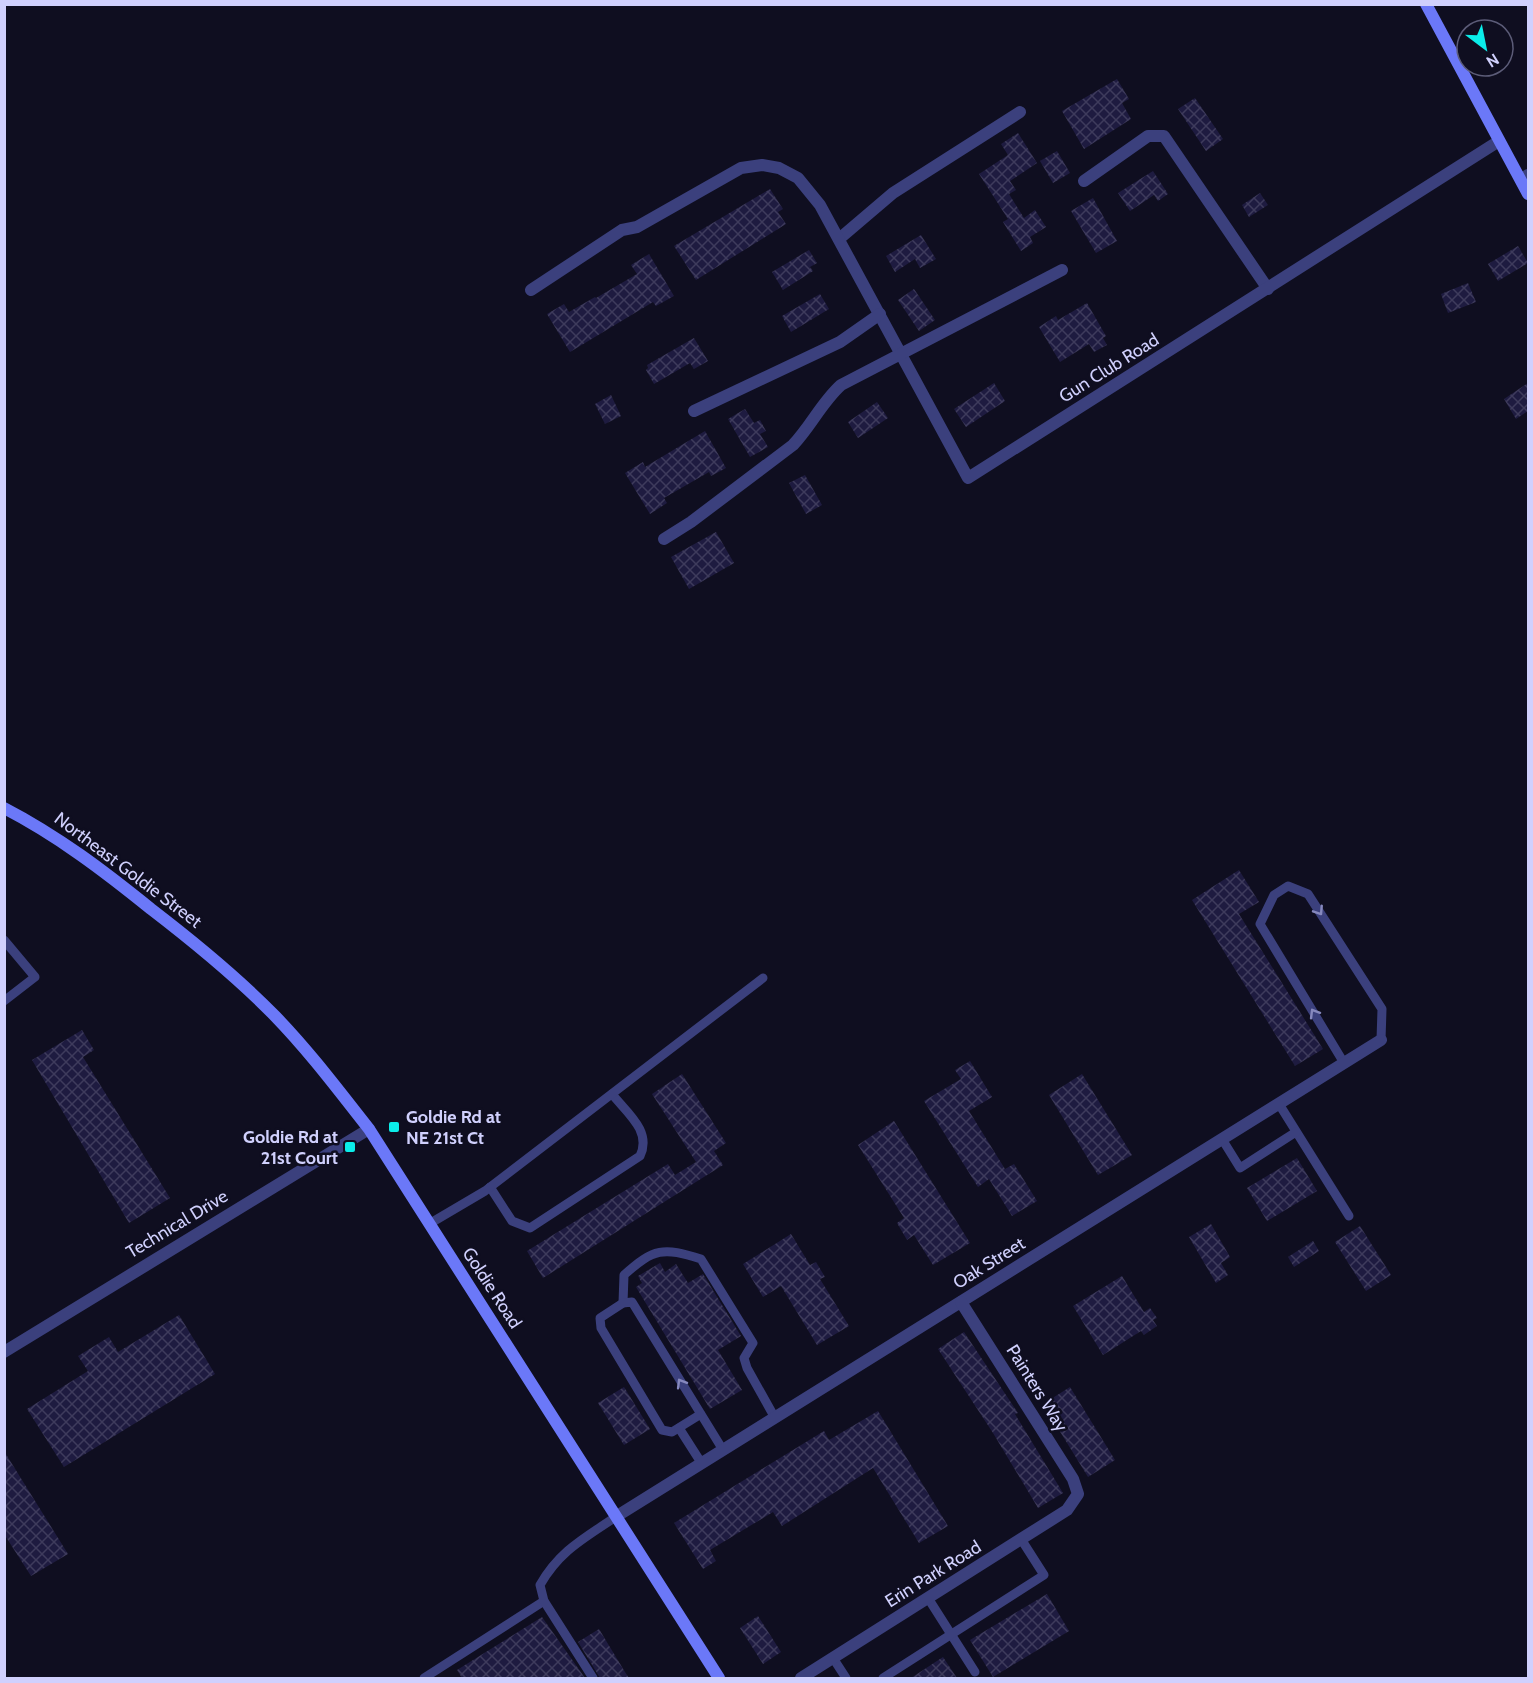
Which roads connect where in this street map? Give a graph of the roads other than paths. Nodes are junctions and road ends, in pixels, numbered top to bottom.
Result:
1 (1426, 4) edge
2 (1020, 112) dead end
3 (1499, 141) junction
4 (1525, 178) edge
5 (1084, 181) dead end
6 (1528, 194) edge
7 (838, 239) junction
8 (1062, 270) dead end
9 (1268, 289) junction
10 (531, 290) dead end
11 (880, 314) junction
12 (902, 353) junction
13 (694, 411) dead end
14 (664, 538) dead end
15 (4, 808) edge
16 (4, 940) edge
17 (198, 945) joint
18 (763, 978) dead end
19 (4, 1001) edge
20 (1381, 1040) joint
21 (1344, 1063) junction
22 (612, 1094) junction
23 (1279, 1104) junction
24 (369, 1129) junction
25 (1296, 1132) junction
26 (1222, 1139) junction
27 (490, 1187) junction
28 (1349, 1216) dead end
29 (429, 1224) junction
30 (961, 1302) junction
31 (623, 1303) junction
32 (4, 1352) edge
33 (700, 1414) junction
34 (774, 1418) junction
35 (679, 1428) junction
36 (723, 1450) junction
37 (702, 1464) junction
38 (1078, 1494) joint
39 (617, 1516) junction
40 (1021, 1539) junction
41 (928, 1598) junction
42 (543, 1601) junction
43 (951, 1635) junction
44 (833, 1659) junction
45 (975, 1672) dead end
46 (424, 1678) edge
47 (593, 1678) edge
48 (719, 1678) edge
49 (801, 1678) edge
50 (846, 1678) edge
51 (883, 1678) edge

1 - 3 street
2 - 7 street
3 - 4 street
3 - 9 street, Gun Club Road
4 - 6 street
5 - 9 street
7 - 10 street, Gun Club Road
7 - 11 street, Gun Club Road
8 - 12 street
9 - 12 street, Gun Club Road
11 - 12 street, Gun Club Road
11 - 13 street
12 - 14 street
15 - 17 street, Northeast Goldie Street
16 - 19 lane
17 - 24 street, Goldie Road
18 - 22 lane
20 - 21 street, Oak Street
21 -> 20 lane
21 - 23 street, Oak Street
22 - 27 lane
22 - 27 lane
23 - 25 lane
23 - 26 street, Oak Street
24 - 29 street, Goldie Road
24 - 32 street, Technical Drive
25 - 26 lane
25 - 28 lane
26 - 30 street, Oak Street
27 - 29 lane
29 - 39 street, Goldie Road
30 - 34 street, Oak Street
30 - 38 street, Painters Way
33 -> 31 lane
31 - 34 lane
31 - 35 lane
33 - 35 lane
33 - 36 lane
34 - 36 street, Oak Street
35 - 37 lane
36 - 37 street, Oak Street
37 - 39 street, Oak Street
38 - 40 street, Erin Park Road
39 - 42 lane
39 - 48 street, Goldie Road
40 - 41 street, Erin Park Road
40 - 43 lane
41 - 43 lane
41 - 44 street, Erin Park Road
42 - 46 lane
42 - 47 lane
43 - 45 lane
43 - 51 lane
44 - 49 street, Erin Park Road
44 - 50 lane

